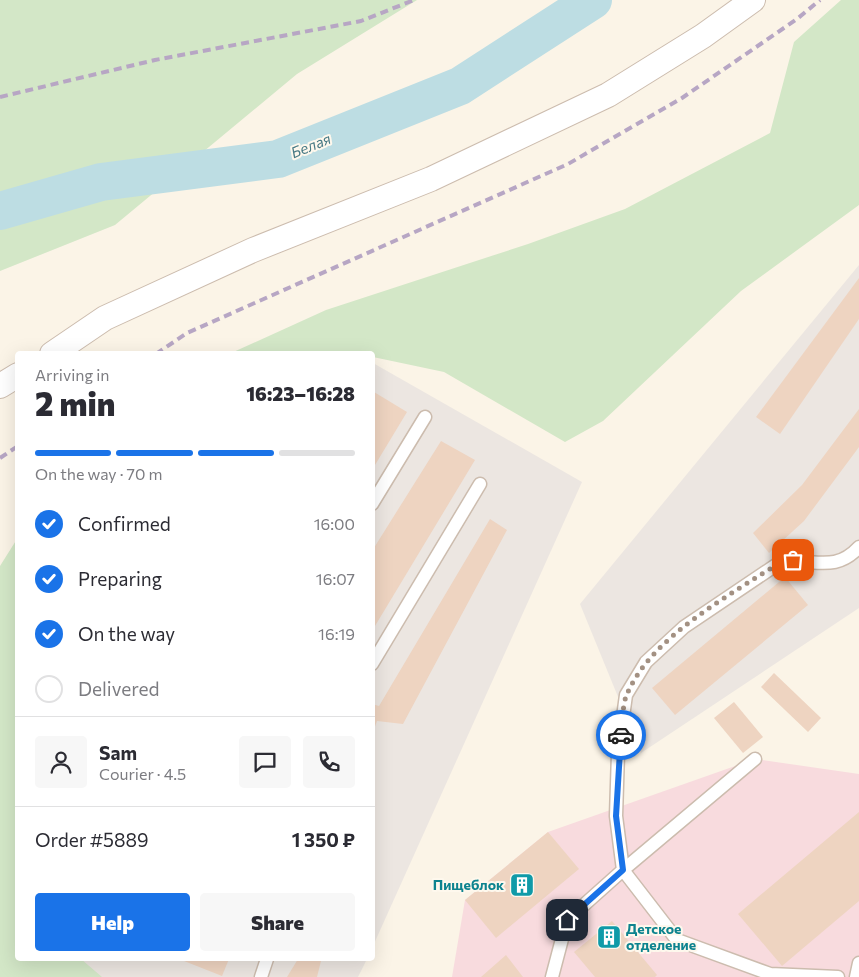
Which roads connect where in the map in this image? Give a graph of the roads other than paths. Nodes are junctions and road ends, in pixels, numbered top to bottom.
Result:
1 (753, 0) edge
2 (57, 351) edge
3 (15, 377) edge
4 (0, 386) edge
5 (425, 417) dead end
6 (480, 484) dead end
7 (375, 499) edge
8 (859, 547) edge
9 (375, 659) edge
10 (755, 759) dead end
11 (623, 870) junction
12 (267, 961) edge
13 (859, 962) edge
14 (261, 977) edge
15 (552, 977) edge
16 (838, 977) edge
17 (856, 977) edge

1 - 2 street
3 - 4 street
5 - 7 lane
6 - 9 lane
8 - 11 lane
10 - 11 lane
11 - 15 lane
11 - 16 lane
12 - 14 lane
13 - 17 lane

